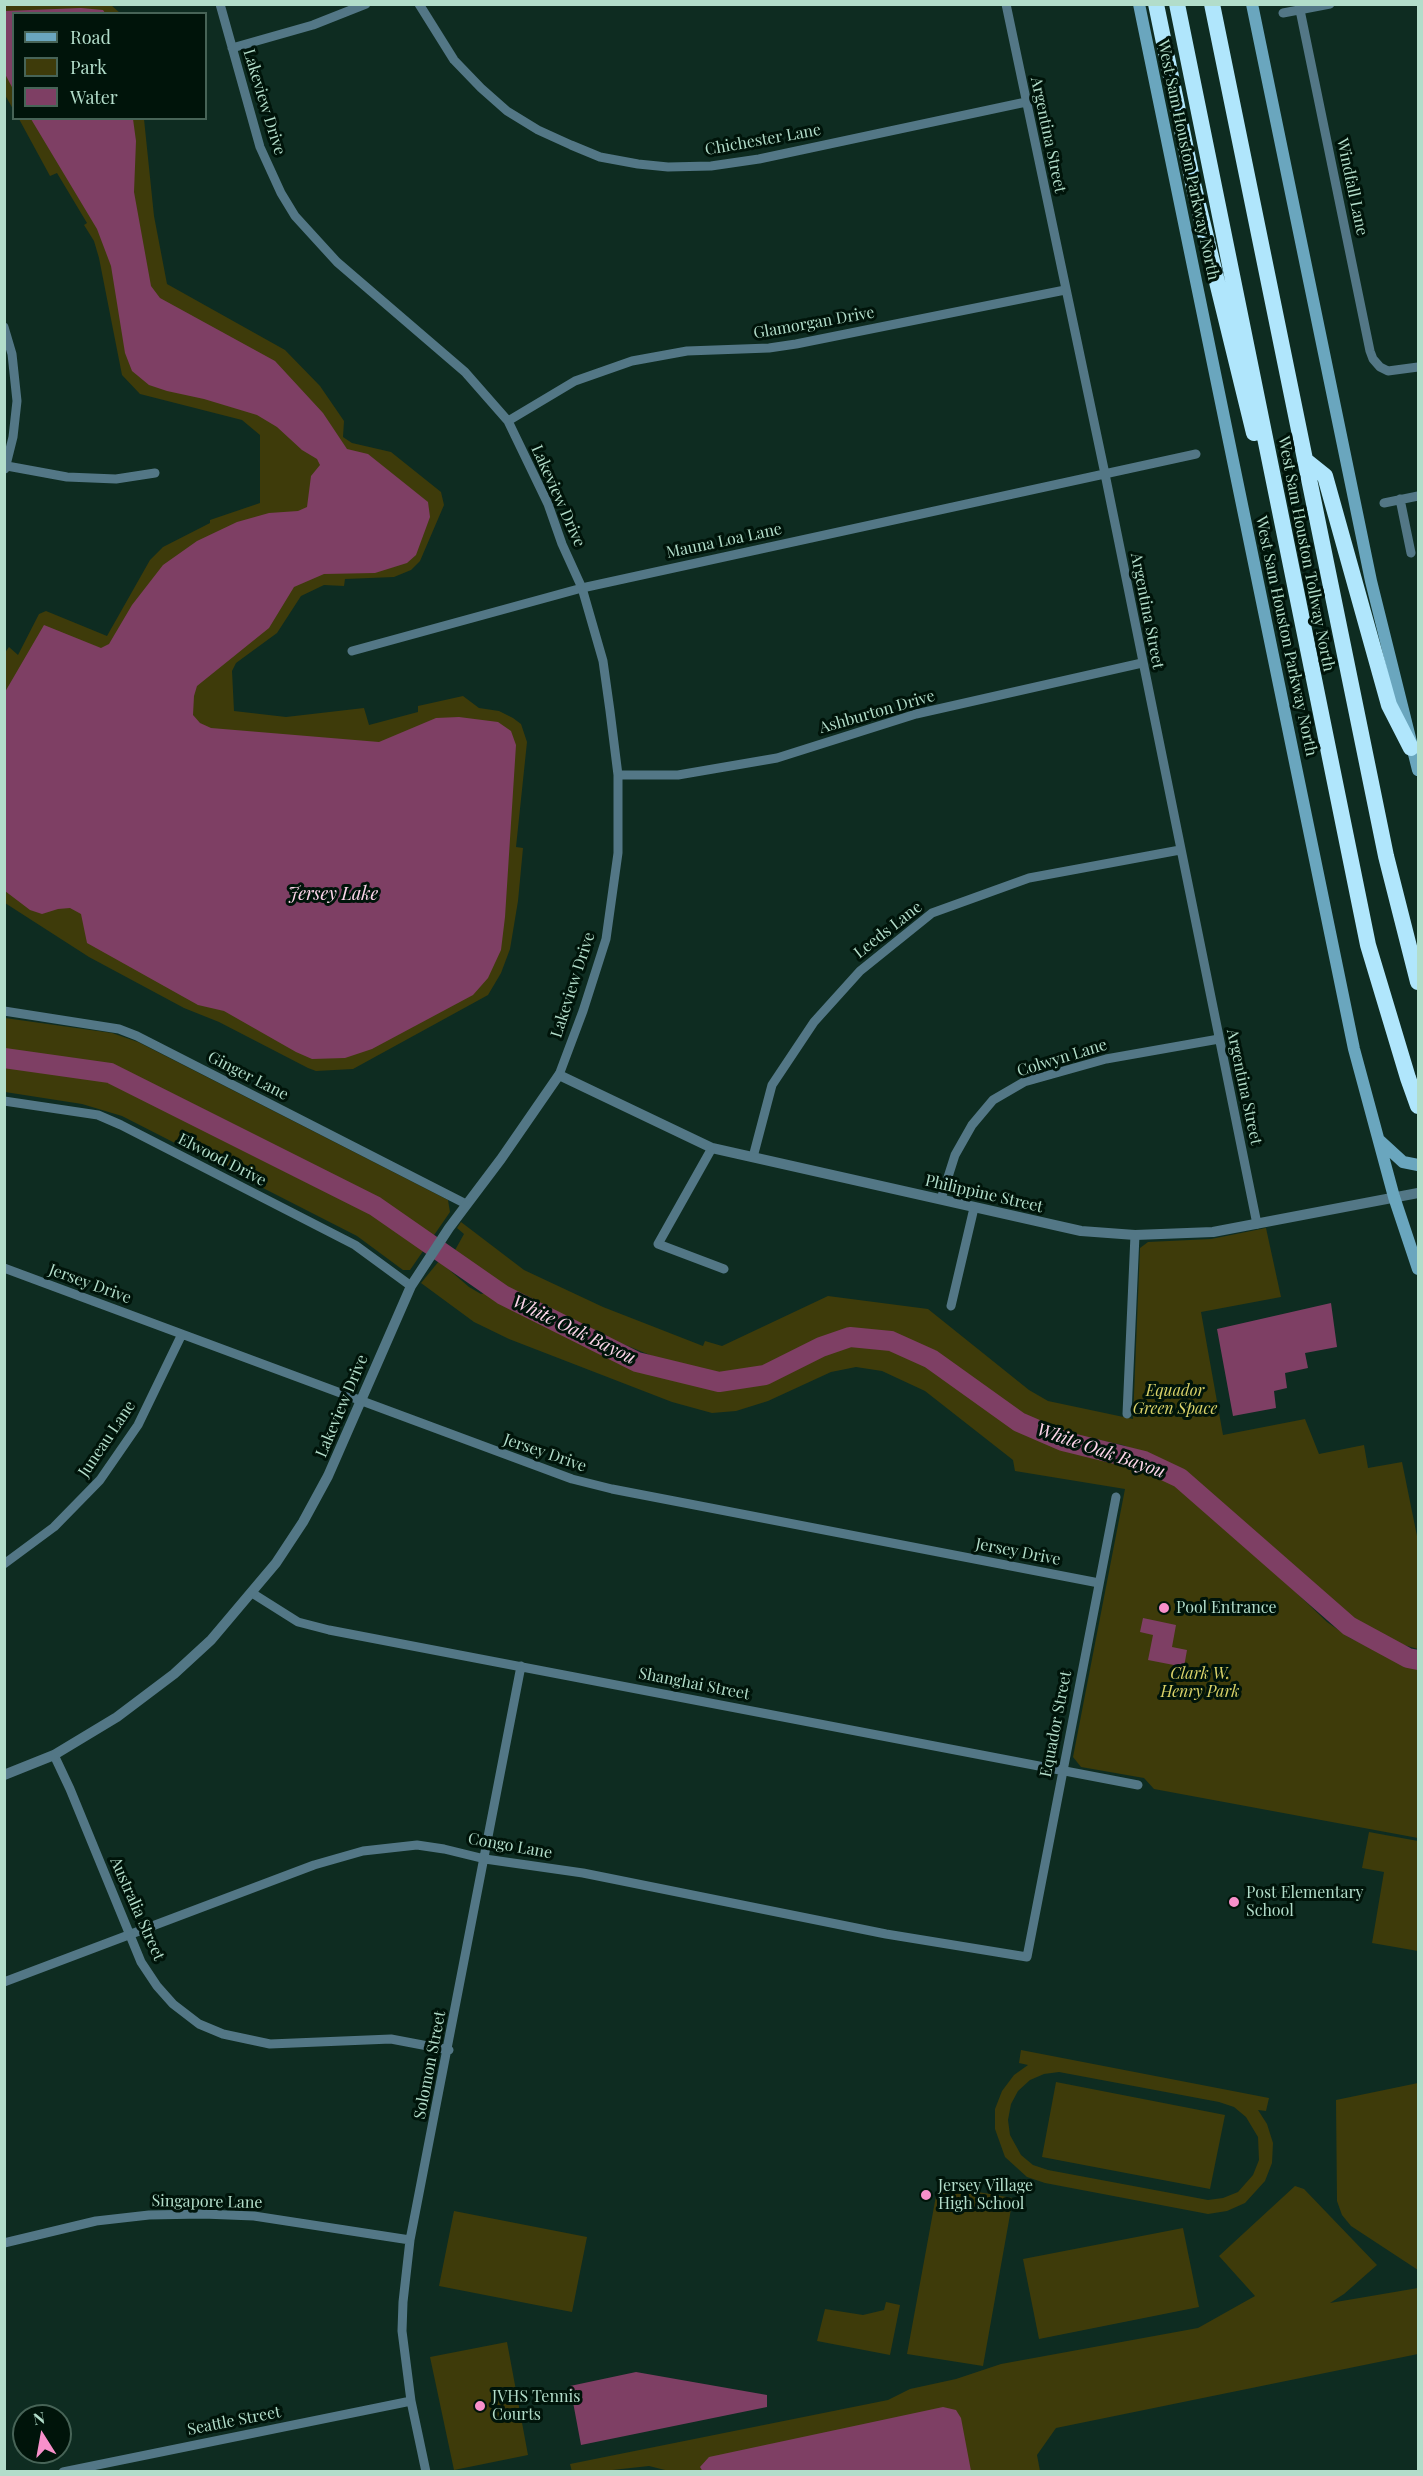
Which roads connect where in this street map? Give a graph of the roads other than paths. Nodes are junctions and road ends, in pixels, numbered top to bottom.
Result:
1 (220, 4) edge
2 (366, 4) edge
3 (419, 4) edge
4 (1006, 4) edge
5 (1139, 4) edge
6 (1156, 4) edge
7 (1177, 4) edge
8 (1212, 4) edge
9 (1252, 4) edge
10 (1330, 4) edge
11 (1300, 10) junction
12 (1283, 14) dead end
13 (232, 48) junction
14 (1026, 102) junction
15 (1065, 290) junction
16 (4, 327) edge
17 (1419, 367) edge
18 (508, 421) junction
19 (1196, 454) dead end
20 (1305, 460) junction
21 (6, 468) edge
22 (155, 473) dead end
23 (1105, 474) junction
24 (1419, 496) edge
25 (1400, 499) junction
26 (1384, 503) dead end
27 (1281, 523) junction
28 (1410, 553) dead end
29 (582, 588) junction
30 (352, 651) dead end
31 (1142, 663) junction
32 (1411, 748) junction
33 (1419, 770) edge
34 (618, 775) junction
35 (1180, 850) junction
36 (1419, 982) edge
37 (4, 1011) edge
38 (1219, 1039) junction
39 (559, 1075) junction
40 (4, 1101) edge
41 (1419, 1106) edge
42 (1378, 1139) junction
43 (712, 1148) junction
44 (753, 1157) junction
45 (1419, 1165) edge
46 (1419, 1193) edge
47 (1394, 1197) junction
48 (940, 1199) junction
49 (466, 1204) junction
50 (974, 1208) junction
51 (1257, 1224) junction
52 (1135, 1235) junction
53 (1419, 1238) edge
54 (1413, 1254) junction
55 (4, 1268) edge
56 (724, 1269) dead end
57 (1419, 1269) edge
58 (411, 1286) junction
59 (951, 1306) dead end
60 (182, 1334) junction
61 (360, 1399) junction
62 (1127, 1414) dead end
63 (1116, 1497) dead end
64 (4, 1564) edge
65 (1099, 1583) junction
66 (252, 1593) junction
67 (521, 1666) junction
68 (54, 1755) junction
69 (1063, 1770) junction
70 (4, 1775) edge
71 (1138, 1785) dead end
72 (485, 1859) junction
73 (129, 1933) junction
74 (1027, 1957) joint
75 (4, 1982) edge
76 (449, 2050) junction
77 (410, 2240) junction
78 (4, 2243) edge
79 (411, 2401) junction
80 (63, 2472) edge
81 (426, 2472) edge

1 - 13 street, Lakeview Drive
2 - 13 street
3 - 14 street, Chichester Lane
4 - 14 street, Argentina Street
5 - 42 main road, West Sam Houston Parkway North
6 - 27 highway
7 - 27 highway, West Sam Houston Tollway North
8 - 20 highway, West Sam Houston Tollway North
9 - 32 main road
10 - 11 street
11 - 12 street
11 - 17 street, Windfall Lane
13 - 18 street, Lakeview Drive
14 - 15 street, Argentina Street
15 - 18 street, Glamorgan Drive
15 - 23 street, Argentina Street
16 - 21 street
18 - 29 street, Lakeview Drive
19 - 23 street, Mauna Loa Lane
20 - 32 highway
20 - 36 highway, West Sam Houston Tollway North
21 - 22 street
23 - 29 street, Mauna Loa Lane
23 - 31 street, Argentina Street
24 - 25 street
25 - 26 street
25 - 28 street
27 - 41 highway, West Sam Houston Tollway North
29 - 30 street, Mauna Loa Lane
29 - 34 street, Lakeview Drive
31 - 34 street, Ashburton Drive
31 - 35 street, Argentina Street
32 - 33 main road
34 - 39 street, Lakeview Drive
35 - 38 street, Argentina Street
35 - 44 street, Leeds Lane
37 - 49 street, Ginger Lane
38 - 48 street, Colwyn Lane
38 - 51 street, Argentina Street
39 - 43 street, Philippine Street
39 - 49 street, Lakeview Drive
40 - 58 street, Elwood Drive
42 - 45 main road
42 - 47 main road, West Sam Houston Parkway North
43 - 44 street, Philippine Street
43 - 56 street
44 - 48 street, Philippine Street
46 - 47 street, Philippine Street
47 - 51 street, Philippine Street
47 - 54 main road, West Sam Houston Parkway North
48 - 50 street, Philippine Street
49 - 58 street, Lakeview Drive
50 - 52 street, Philippine Street
50 - 59 street
51 - 52 street, Philippine Street
52 - 62 street
53 - 54 main road
54 - 57 main road, West Sam Houston Parkway North
55 - 60 street, Jersey Drive
58 - 61 street, Lakeview Drive
60 - 61 street, Jersey Drive
60 - 64 street, Juneau Lane
61 - 65 street, Jersey Drive
61 - 66 street, Lakeview Drive
63 - 65 street, Equador Street
65 - 69 street, Equador Street
66 - 67 street, Shanghai Street
66 - 68 street, Lakeview Drive
67 - 69 street, Shanghai Street
67 - 72 street, Solomon Street
68 - 70 street, Lakeview Drive
68 - 73 street, Australia Street
69 - 71 street, Shanghai Street
69 - 74 street, Equador Street
72 - 73 street, Congo Lane
72 - 74 street, Congo Lane
72 - 76 street, Solomon Street
73 - 75 street, Congo Lane
73 - 76 street, Australia Street
76 - 77 street, Solomon Street
77 - 78 street, Singapore Lane
77 - 79 street, Solomon Street
79 - 80 street, Seattle Street
79 - 81 street, Solomon Street

